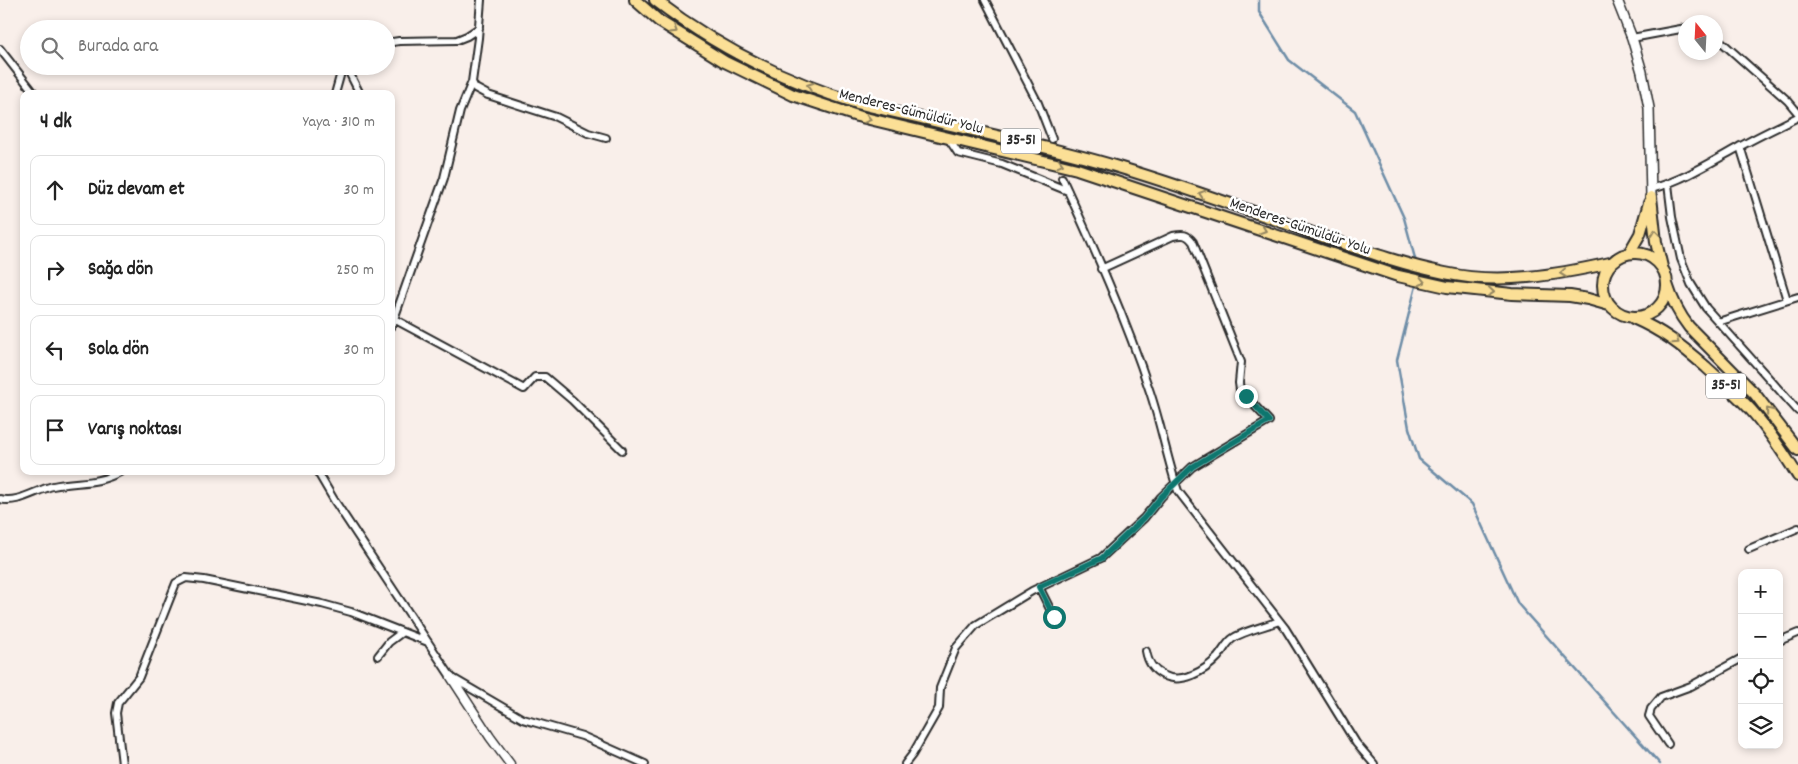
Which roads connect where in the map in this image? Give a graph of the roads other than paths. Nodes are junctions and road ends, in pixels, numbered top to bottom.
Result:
1 (481, 0) edge
2 (635, 0) edge
3 (656, 0) edge
4 (985, 0) edge
5 (1617, 0) edge
6 (479, 28) junction
7 (1678, 29) edge
8 (1632, 38) junction
9 (395, 43) edge
10 (1723, 43) edge
11 (0, 49) edge
12 (20, 75) edge
13 (20, 75) edge
14 (340, 75) edge
15 (350, 75) edge
16 (472, 82) junction
17 (32, 90) edge
18 (336, 90) edge
19 (358, 90) edge
20 (1798, 115) edge
21 (606, 138) dead end
22 (948, 138) junction
23 (1052, 139) tunnel mouth
24 (1740, 146) junction
25 (1062, 178) tunnel mouth
26 (1668, 184) junction
27 (1068, 191) junction
28 (1651, 193) junction
29 (1629, 253) junction
30 (1610, 263) junction
31 (1101, 268) junction
32 (1662, 268) junction
33 (1667, 284) junction
34 (1798, 297) edge
35 (1787, 300) junction
36 (1609, 305) junction
37 (395, 314) edge
38 (1633, 318) junction
39 (1718, 322) junction
40 (395, 324) edge
41 (1798, 411) edge
42 (622, 450) dead end
43 (1798, 450) edge
44 (115, 475) edge
45 (319, 475) edge
46 (1798, 476) edge
47 (1175, 482) junction
48 (0, 499) edge
49 (1798, 528) edge
50 (1749, 549) dead end
51 (1039, 587) junction
52 (1054, 617) dead end
53 (1279, 621) junction
54 (401, 633) junction
55 (1798, 633) edge
56 (1783, 639) edge
57 (428, 642) junction
58 (1146, 651) dead end
59 (378, 656) dead end
60 (1740, 659) edge
61 (451, 677) junction
62 (1668, 744) dead end
63 (122, 764) edge
64 (510, 764) edge
65 (645, 764) edge
66 (905, 764) edge
67 (1374, 764) edge

1 - 6 street
2 -> 22 main road, Menderes-Gümüldür Yolu / 35-51
30 -> 3 main road, Menderes-Gümüldür Yolu / 35-51
4 - 23 street
5 - 8 main road
6 - 9 street
6 - 16 street
7 - 8 street
8 - 28 main road
10 - 20 street
11 - 13 street
12 - 17 street
14 - 18 street
15 - 19 street
16 - 21 street
16 - 37 street
20 - 24 street
22 - 27 street
22 -> 36 main road, Menderes-Gümüldür Yolu / 35-51
24 - 26 street
24 - 35 street
25 - 27 street
26 - 28 street
26 - 39 street
27 - 31 street
28 - 29 main road
32 -> 28 main road
29 - 30 main road, 35-51
29 - 32 main road
30 - 36 main road
31 - 47 street
31 - 47 street
32 - 33 main road, 35-51
33 - 38 main road
43 -> 33 main road, 35-51
34 - 35 street
35 - 39 street
36 - 38 main road, 35-51
38 -> 46 main road, 35-51
39 - 41 street
40 - 42 street
44 - 48 street
45 - 57 street
47 - 51 street
47 - 53 street
49 - 50 street
51 - 52 street
51 - 66 street
53 - 58 street
53 - 67 street
54 - 57 street
54 - 59 street
54 - 63 street
55 - 56 street
57 - 61 street
60 - 62 street
61 - 64 street
61 - 65 street

